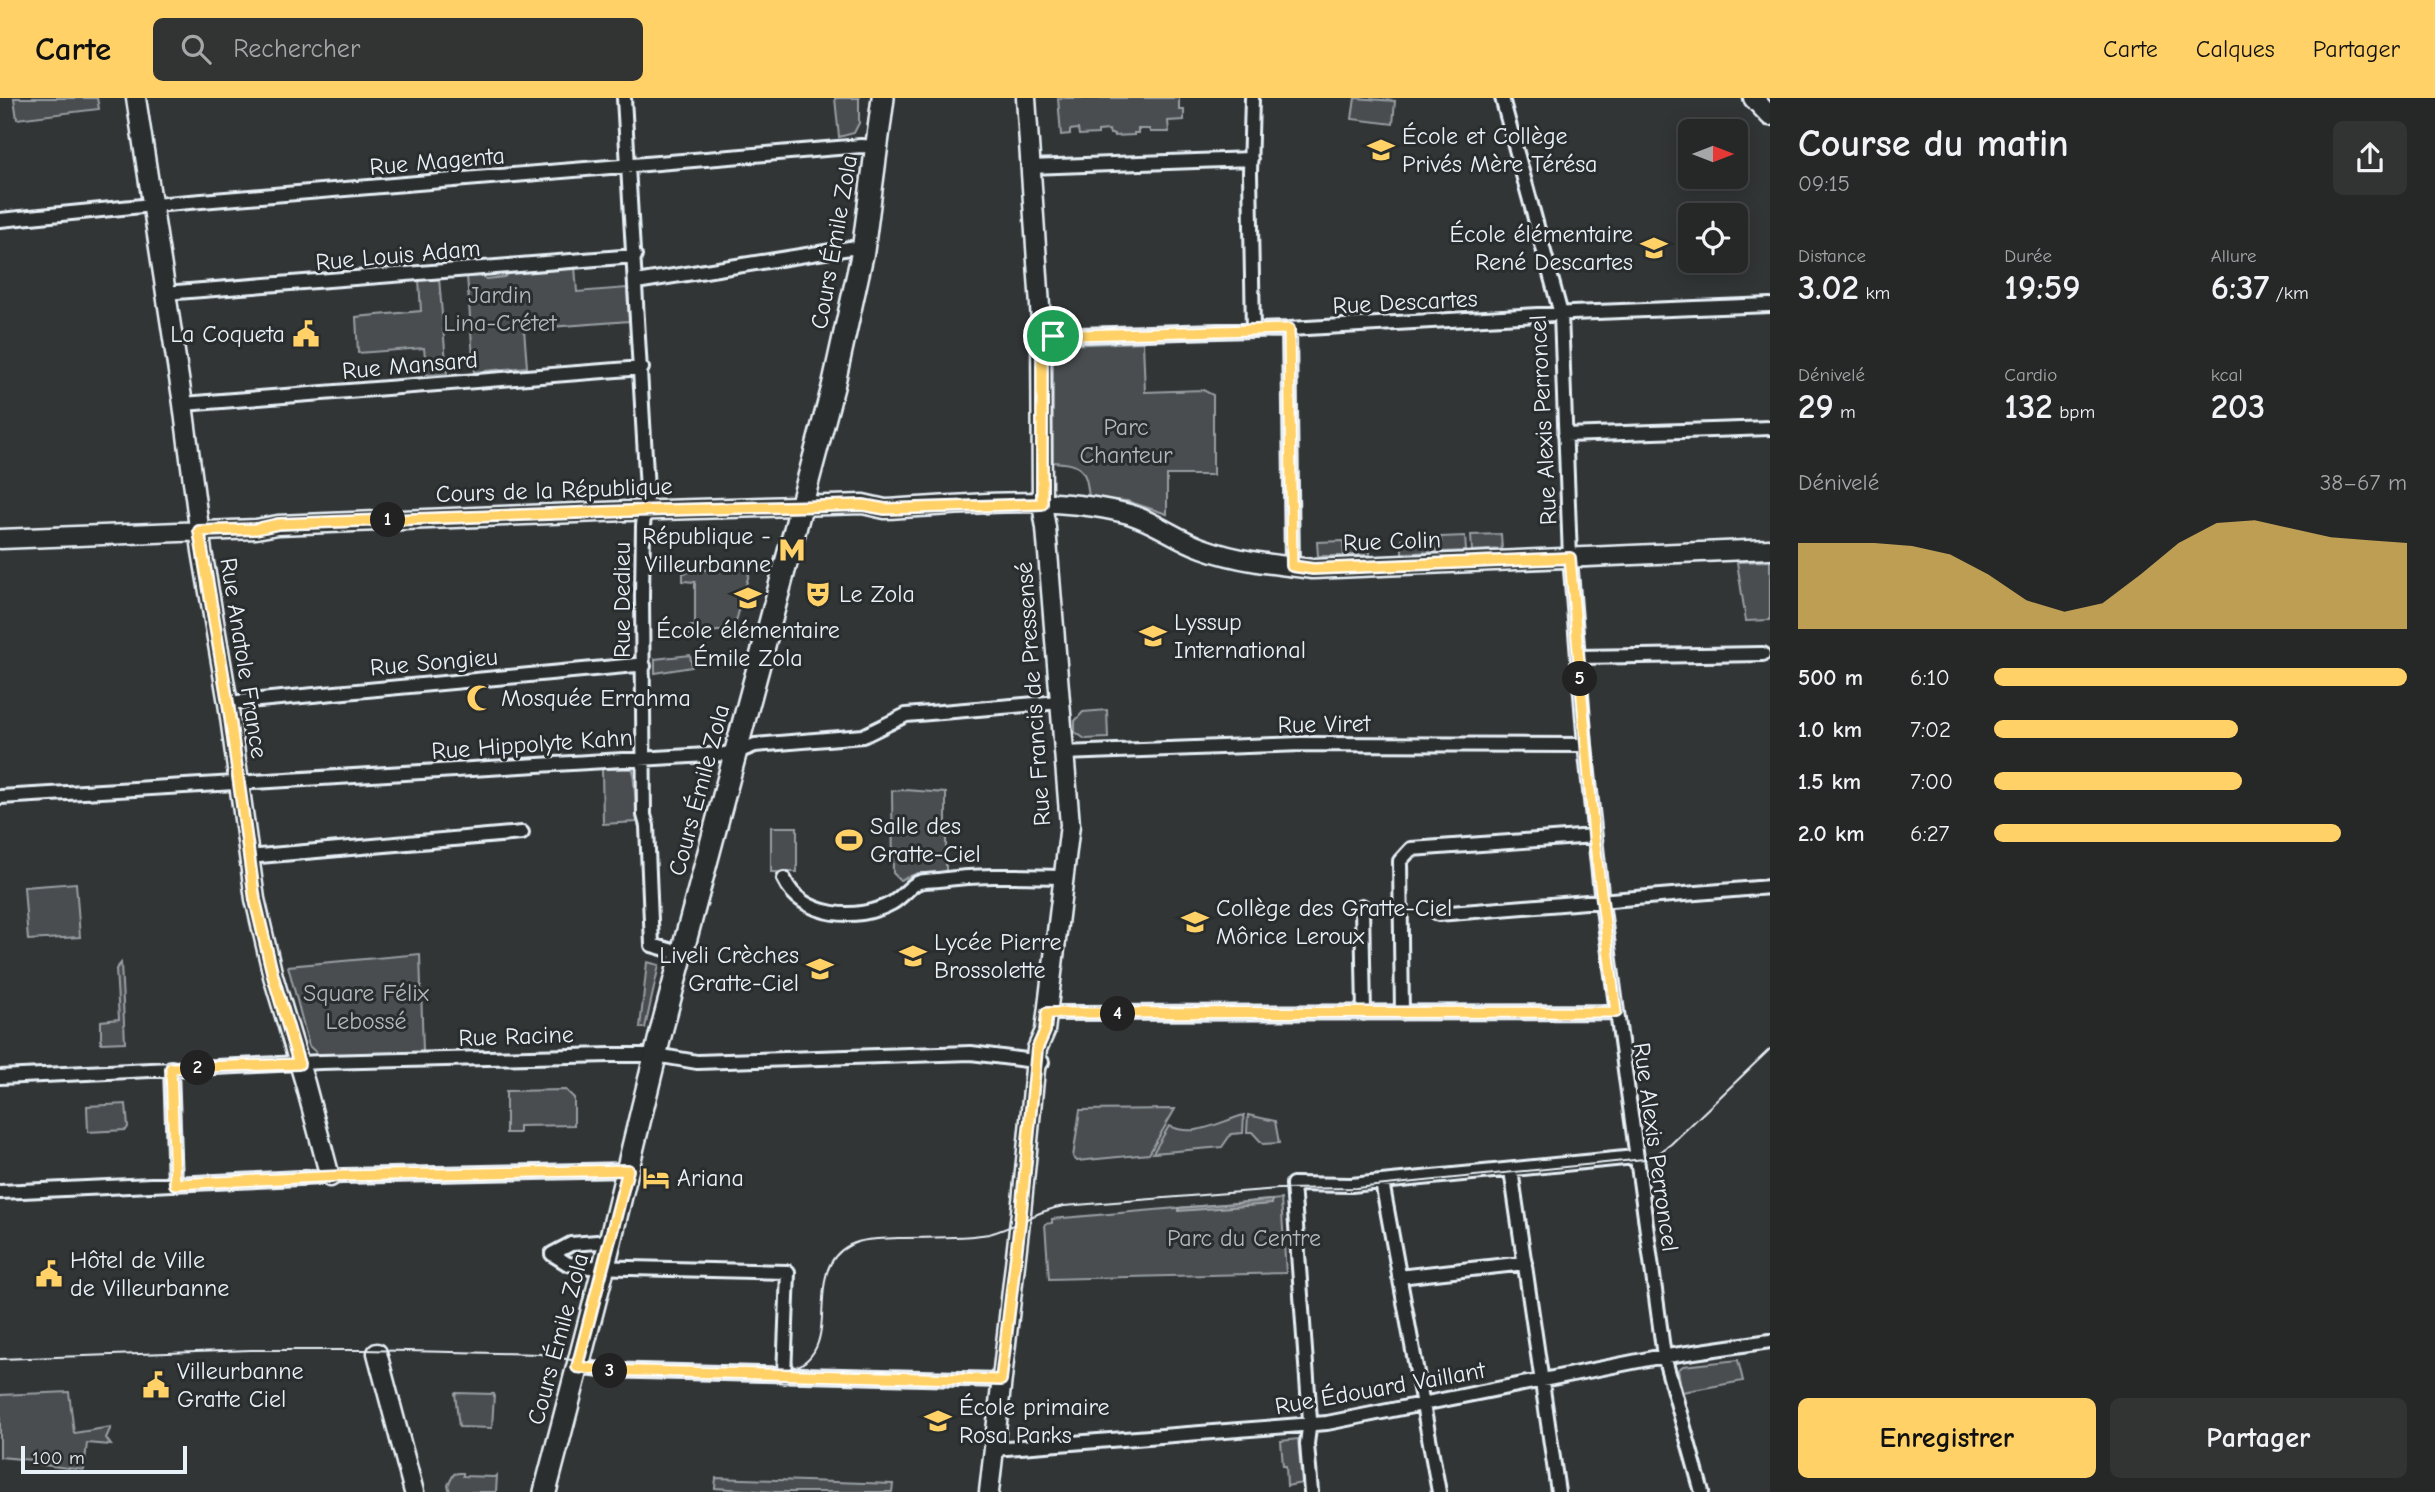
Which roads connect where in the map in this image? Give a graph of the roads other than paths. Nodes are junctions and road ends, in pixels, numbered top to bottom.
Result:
1 (136, 98) edge
2 (624, 98) edge
3 (883, 98) edge
4 (1026, 98) edge
5 (1252, 98) edge
6 (1502, 98) edge
7 (1753, 98) edge
8 (1770, 116) edge
9 (878, 147) junction
10 (1251, 159) junction
11 (629, 167) junction
12 (1030, 167) junction
13 (152, 206) junction
14 (0, 220) edge
15 (863, 251) junction
16 (635, 256) junction
17 (636, 282) junction
18 (164, 293) junction
19 (1770, 305) edge
20 (1561, 314) junction
21 (1289, 329) junction
22 (1253, 330) junction
23 (1042, 336) junction
24 (642, 368) junction
25 (183, 404) junction
26 (1770, 428) edge
27 (1565, 435) junction
28 (1034, 503) junction
29 (801, 508) junction
30 (646, 512) junction
31 (199, 531) junction
32 (0, 539) edge
33 (1770, 549) edge
34 (1570, 558) junction
35 (1292, 566) junction
36 (1763, 654) dead end
37 (1578, 657) junction
38 (643, 666) junction
39 (1060, 702) junction
40 (228, 703) junction
41 (1585, 745) junction
42 (737, 752) junction
43 (1064, 753) junction
44 (644, 758) junction
45 (239, 782) junction
46 (0, 797) edge
47 (522, 832) dead end
48 (1594, 836) junction
49 (248, 856) junction
50 (1063, 877) junction
51 (784, 879) dead end
52 (1770, 887) edge
53 (1602, 902) junction
54 (1362, 906) dead end
55 (1438, 914) dead end
56 (683, 954) junction
57 (1616, 1012) junction
58 (1047, 1013) junction
59 (1364, 1013) junction
60 (1402, 1013) junction
61 (656, 1055) junction
62 (1039, 1061) junction
63 (299, 1064) junction
64 (171, 1068) junction
65 (0, 1077) edge
66 (1635, 1157) junction
67 (628, 1170) junction
68 (1511, 1170) junction
69 (330, 1177) junction
70 (1382, 1182) junction
71 (175, 1184) junction
72 (0, 1192) edge
73 (610, 1241) junction
74 (1525, 1263) junction
75 (604, 1266) junction
76 (1399, 1277) junction
77 (1770, 1341) edge
78 (377, 1353) dead end
79 (1664, 1356) junction
80 (577, 1367) junction
81 (784, 1377) junction
82 (1001, 1380) junction
83 (1542, 1380) junction
84 (1422, 1404) junction
85 (1309, 1424) junction
86 (993, 1449) junction
87 (414, 1492) edge
88 (545, 1492) edge
89 (989, 1492) edge
90 (1311, 1492) edge
91 (1439, 1492) edge
92 (1558, 1492) edge
93 (1702, 1492) edge

1 - 13 street, Rue Anatole France
2 - 11 street, Rue Dedieu
3 - 9 main road, Cours Émile Zola
4 - 12 street, Rue Francis de Pressensé
5 - 10 street
6 - 20 street, Rue Alexis Perroncel
7 - 8 street
9 - 11 street, Rue Magenta
9 - 15 main road, Cours Émile Zola
10 - 12 street
10 - 22 street
11 - 13 street, Rue Magenta
11 - 16 street, Rue Dedieu
12 - 23 street, Rue Francis de Pressensé
13 - 14 street, Rue Magenta
13 - 18 street, Rue Anatole France
15 - 17 street
15 - 29 main road, Cours Émile Zola
16 - 17 street, Rue Dedieu
16 - 18 street, Rue Louis Adam
17 - 24 street, Rue Dedieu
18 - 25 street, Rue Anatole France
19 - 20 street, Rue Descartes
20 - 21 street, Rue Descartes
20 - 27 street, Rue Alexis Perroncel
21 - 22 street, Rue Descartes
21 - 35 street
22 - 23 street, Rue Descartes
23 - 28 street, Rue Francis de Pressensé
24 - 25 street, Rue Mansard
24 - 30 street, Rue Dedieu
25 - 31 street, Rue Anatole France
26 - 27 street
27 - 34 street, Rue Alexis Perroncel
28 - 29 street, Cours de la République
28 - 35 street, Rue Colin
28 - 39 street, Rue Francis de Pressensé
29 - 30 street, Cours de la République
29 - 42 main road, Cours Émile Zola
30 - 31 street, Cours de la République
30 - 38 street, Rue Dedieu
31 - 32 street, Cours de la République
31 - 40 street, Rue Anatole France
33 - 34 street, Rue Colin
34 - 35 street, Rue Colin
34 - 37 street, Rue Alexis Perroncel
36 - 37 street
37 - 41 street, Rue Alexis Perroncel
38 - 40 street, Rue Songieu
38 - 44 street, Rue Dedieu
39 - 42 street, Rue Hippolyte Kahn
39 - 43 street, Rue Francis de Pressensé
40 - 45 street, Rue Anatole France
41 - 43 street, Rue Viret
41 - 48 street, Rue Alexis Perroncel
42 - 44 street, Rue Hippolyte Kahn
42 - 56 main road, Cours Émile Zola
43 - 50 street, Rue Francis de Pressensé
44 - 45 street, Rue Hippolyte Kahn
44 - 56 street, Rue Dedieu
45 - 46 street, Rue Hippolyte Kahn
45 - 49 street, Rue Anatole France
47 - 49 street
48 - 53 street, Rue Alexis Perroncel
48 - 60 street
49 - 63 street, Rue Anatole France
50 - 51 street
50 - 58 street, Rue Francis de Pressensé
52 - 53 street
53 - 55 street
53 - 57 street, Rue Alexis Perroncel
54 - 59 street
56 - 61 main road, Cours Émile Zola
57 - 60 street
57 - 66 street, Rue Alexis Perroncel
58 - 59 street
58 - 62 street, Rue Francis de Pressensé
59 - 60 street
61 - 62 street, Rue Racine
61 - 63 street, Rue Racine
61 - 67 main road, Cours Émile Zola
62 - 82 street, Rue Francis de Pressensé
63 - 64 street, Rue Racine
63 - 69 street, Rue Anatole France
64 - 65 street, Rue Racine
64 - 71 street
66 - 68 street
66 - 79 street, Rue Alexis Perroncel
67 - 69 street
67 - 73 main road, Cours Émile Zola
68 - 70 street
68 - 74 street
69 - 71 street
70 - 76 street
70 - 85 street
71 - 72 street
73 - 75 main road, Cours Émile Zola
73 - 75 street
74 - 76 street
74 - 83 street
75 - 80 main road, Cours Émile Zola
75 - 81 street
76 - 84 street
77 - 79 street, Rue Édouard Vaillant
78 - 87 street
79 - 83 street, Rue Édouard Vaillant
79 - 93 street, Rue Alexis Perroncel
80 - 81 street
80 - 88 main road, Cours Émile Zola
81 - 82 street
82 - 86 street, Rue Francis de Pressensé
83 - 84 street, Rue Édouard Vaillant
83 - 92 street
84 - 85 street, Rue Édouard Vaillant
84 - 91 street
85 - 86 street, Rue Édouard Vaillant
85 - 90 street
86 - 89 street, Rue Francis de Pressensé

